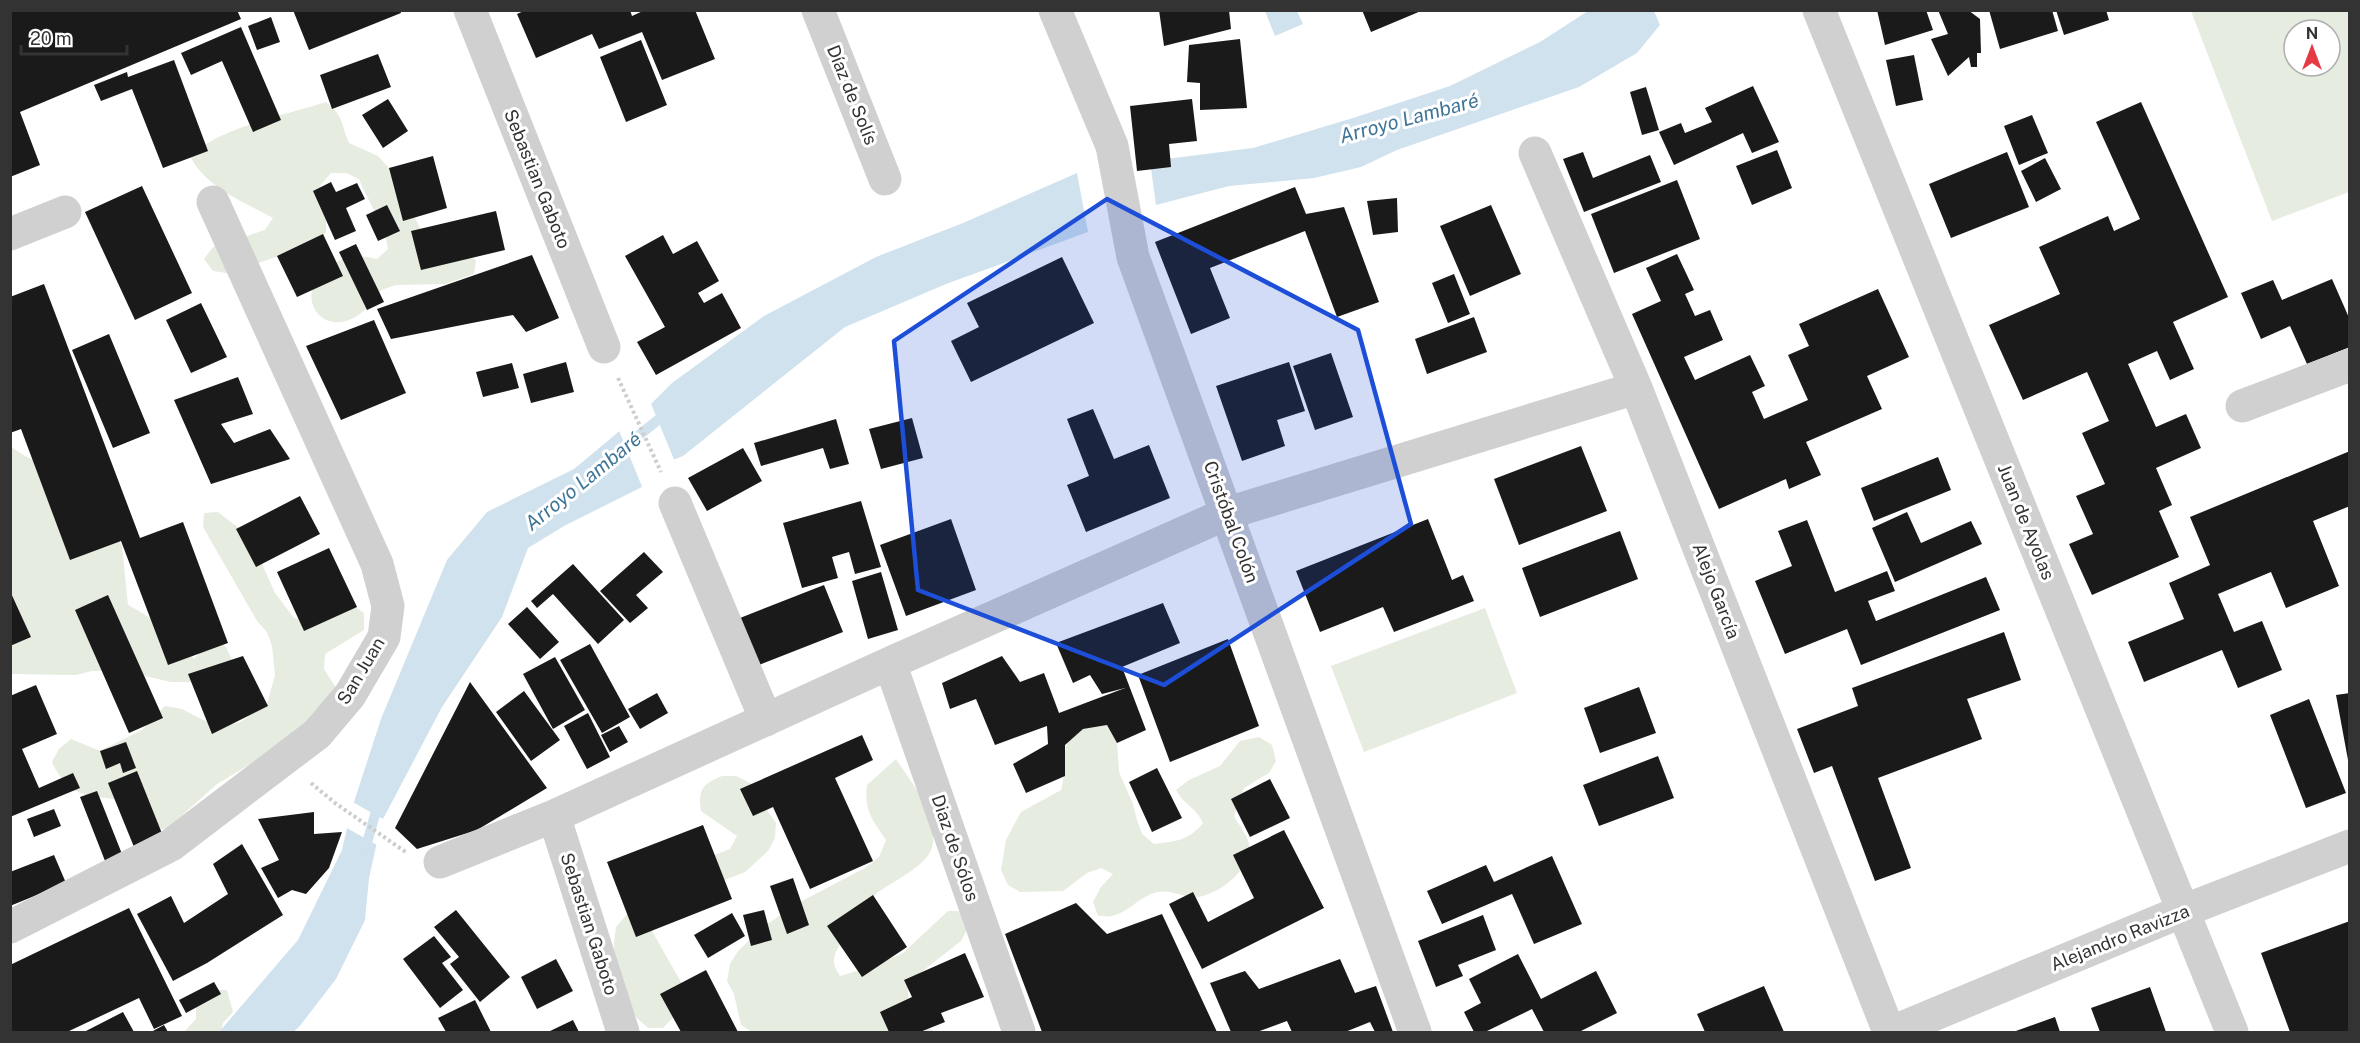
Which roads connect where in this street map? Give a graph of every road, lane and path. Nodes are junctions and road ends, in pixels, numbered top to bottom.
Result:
1 (470, 10) edge
2 (818, 10) edge
3 (1055, 10) edge
4 (1819, 10) edge
5 (1535, 153) dead end
6 (885, 179) dead end
7 (213, 202) dead end
8 (65, 212) dead end
9 (10, 234) edge
10 (604, 347) dead end
11 (2349, 365) edge
12 (1636, 388) junction
13 (2242, 406) dead end
14 (634, 412) dead end
15 (669, 489) joint
16 (1228, 513) junction
17 (890, 663) junction
18 (766, 720) junction
19 (335, 803) dead end
20 (554, 816) junction
21 (2349, 846) edge
22 (403, 851) dead end
23 (440, 862) dead end
24 (2183, 911) junction
25 (10, 927) edge
26 (623, 1032) edge
27 (1019, 1032) edge
28 (1415, 1032) edge
29 (1890, 1032) edge
30 (2232, 1032) edge

1 - 10 street, Sebastian Gaboto
2 - 6 street, Díaz de Solís
3 - 16 street, Cristóbal Colón
4 - 24 street, Juan de Ayolas
5 - 12 street, Alejo García
7 - 25 street, San Juan
8 - 9 street
11 - 13 street
12 - 16 street
12 - 29 street, Alejo García
14 - 15 path
15 - 18 street
16 - 17 street
16 - 28 street, Cristóbal Colón
17 - 18 street
17 - 27 street, Diaz de Sólos
18 - 20 street
19 - 22 path
20 - 23 street
20 - 26 street, Sebastian Gaboto
21 - 24 street, Alejandro Ravizza
24 - 29 street, Alejandro Ravizza
24 - 30 street, Juan de Ayolas

